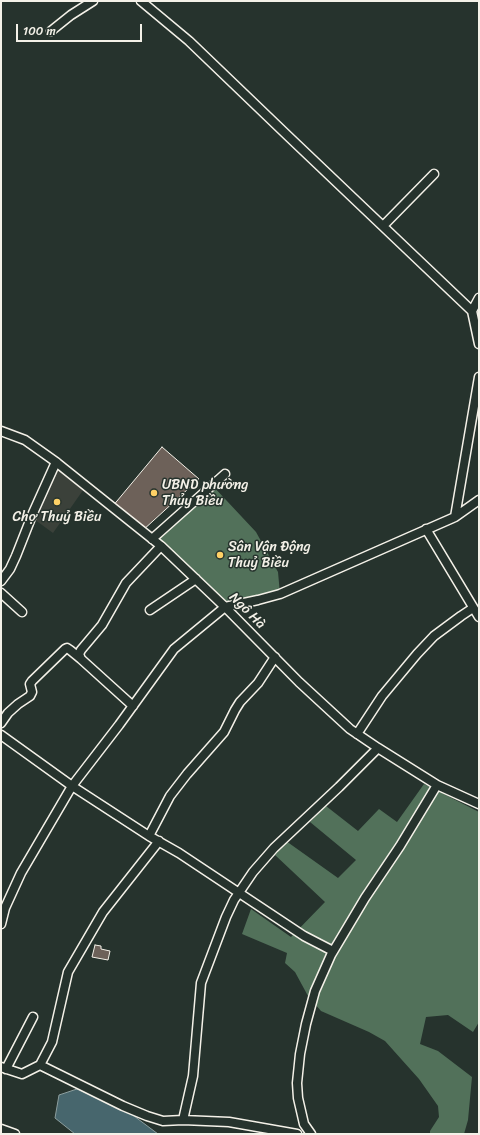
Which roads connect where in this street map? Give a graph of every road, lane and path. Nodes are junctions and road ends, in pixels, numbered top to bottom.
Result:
1 (93, 1) edge
2 (141, 1) edge
3 (51, 31) dead end
4 (434, 174) dead end
5 (383, 226) junction
6 (479, 298) edge
7 (472, 312) junction
8 (479, 344) edge
9 (479, 377) edge
10 (1, 431) edge
11 (56, 462) junction
12 (224, 474) dead end
13 (479, 500) edge
14 (455, 517) junction
15 (426, 529) junction
16 (152, 539) junction
17 (161, 546) junction
18 (196, 579) junction
19 (1, 581) edge
20 (1, 592) edge
21 (225, 607) junction
22 (473, 608) junction
23 (150, 610) dead end
24 (22, 612) dead end
25 (479, 617) edge
26 (275, 657) junction
27 (81, 659) junction
28 (133, 706) junction
29 (1, 723) edge
30 (357, 734) junction
31 (1, 735) edge
32 (378, 748) junction
33 (437, 785) junction
34 (72, 786) junction
35 (479, 804) edge
36 (148, 836) junction
37 (159, 841) junction
38 (239, 892) junction
39 (1, 924) edge
40 (333, 951) junction
41 (33, 1017) dead end
42 (40, 1065) junction
43 (4, 1068) edge
44 (182, 1120) junction
45 (1, 1129) edge
46 (14, 1134) edge
47 (297, 1134) edge
48 (312, 1134) edge

1 - 3 street
2 - 5 street
4 - 5 street
5 - 7 street
6 - 7 street
7 - 8 street
9 - 14 street
10 - 11 street, Ngô Hà
11 - 16 street, Ngô Hà
11 - 19 street
12 - 16 street
13 - 14 street
14 - 15 street
15 - 21 street
15 - 22 street
16 - 17 street, Ngô Hà
17 - 18 street, Ngô Hà
17 - 27 street
18 - 21 street, Ngô Hà
18 - 23 street
20 - 24 street
21 - 26 street, Ngô Hà
21 - 28 street
22 - 25 street
22 - 30 street
26 - 30 street, Ngô Hà
26 - 36 street
27 - 28 street
27 - 29 street
28 - 34 street
30 - 32 street, Ngô Hà
31 - 34 street
32 - 33 street, Ngô Hà
32 - 38 street
33 - 35 street, Ngô Hà
33 - 40 street
34 - 36 street
34 - 39 street
36 - 37 street
37 - 38 street
37 - 42 street
38 - 40 street
38 - 44 street
40 - 48 street
41 - 43 street
42 - 43 street
42 - 44 street
44 - 47 street
45 - 46 street

